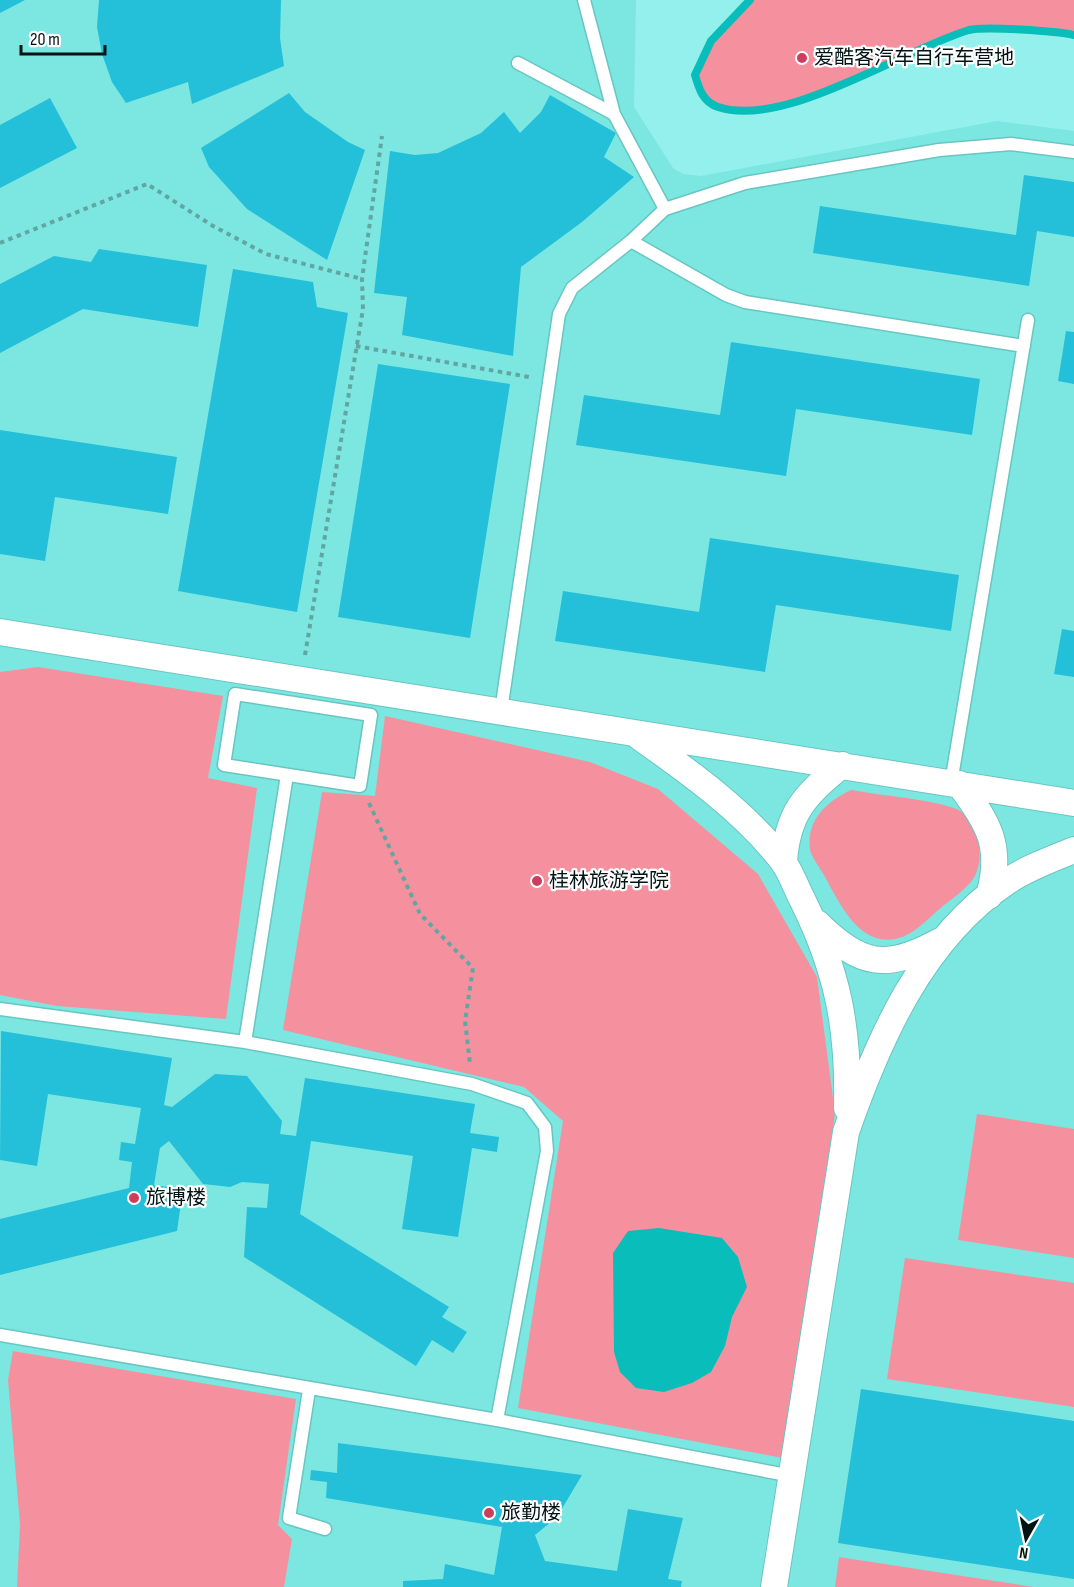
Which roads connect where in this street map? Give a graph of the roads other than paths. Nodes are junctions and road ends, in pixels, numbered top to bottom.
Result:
1 (584, 0) edge
2 (518, 63) dead end
3 (614, 114) junction
4 (1074, 152) edge
5 (665, 209) junction
6 (631, 241) junction
7 (1028, 320) dead end
8 (1024, 346) junction
9 (0, 632) edge
10 (299, 692) junction
11 (501, 711) junction
12 (633, 732) junction
13 (842, 765) junction
14 (287, 775) junction
15 (955, 784) junction
16 (1074, 803) edge
17 (1074, 850) edge
18 (783, 862) junction
19 (989, 896) junction
20 (811, 916) junction
21 (948, 937) junction
22 (0, 1009) edge
23 (245, 1042) junction
24 (846, 1132) junction
25 (0, 1335) edge
26 (309, 1390) junction
27 (497, 1420) junction
28 (792, 1476) junction
29 (326, 1529) dead end
30 (774, 1587) edge

1 - 3 lane
2 - 3 lane
3 - 5 lane
4 - 5 lane
5 - 6 lane
6 - 8 lane
6 - 11 lane
7 - 8 lane
8 - 15 lane
9 - 10 street
10 - 11 street
10 - 14 lane
10 - 14 lane
11 - 12 street
12 - 13 street
12 - 18 street
13 - 15 street
13 - 18 street
14 - 23 lane
15 - 16 street
15 - 19 street
17 - 19 street
18 - 20 street
19 - 21 street
20 - 21 street
20 - 24 street
21 - 24 street
22 - 23 lane
23 - 27 lane
24 - 28 street
25 - 26 lane
26 - 27 lane
26 - 29 lane
27 - 28 lane
28 - 30 street

